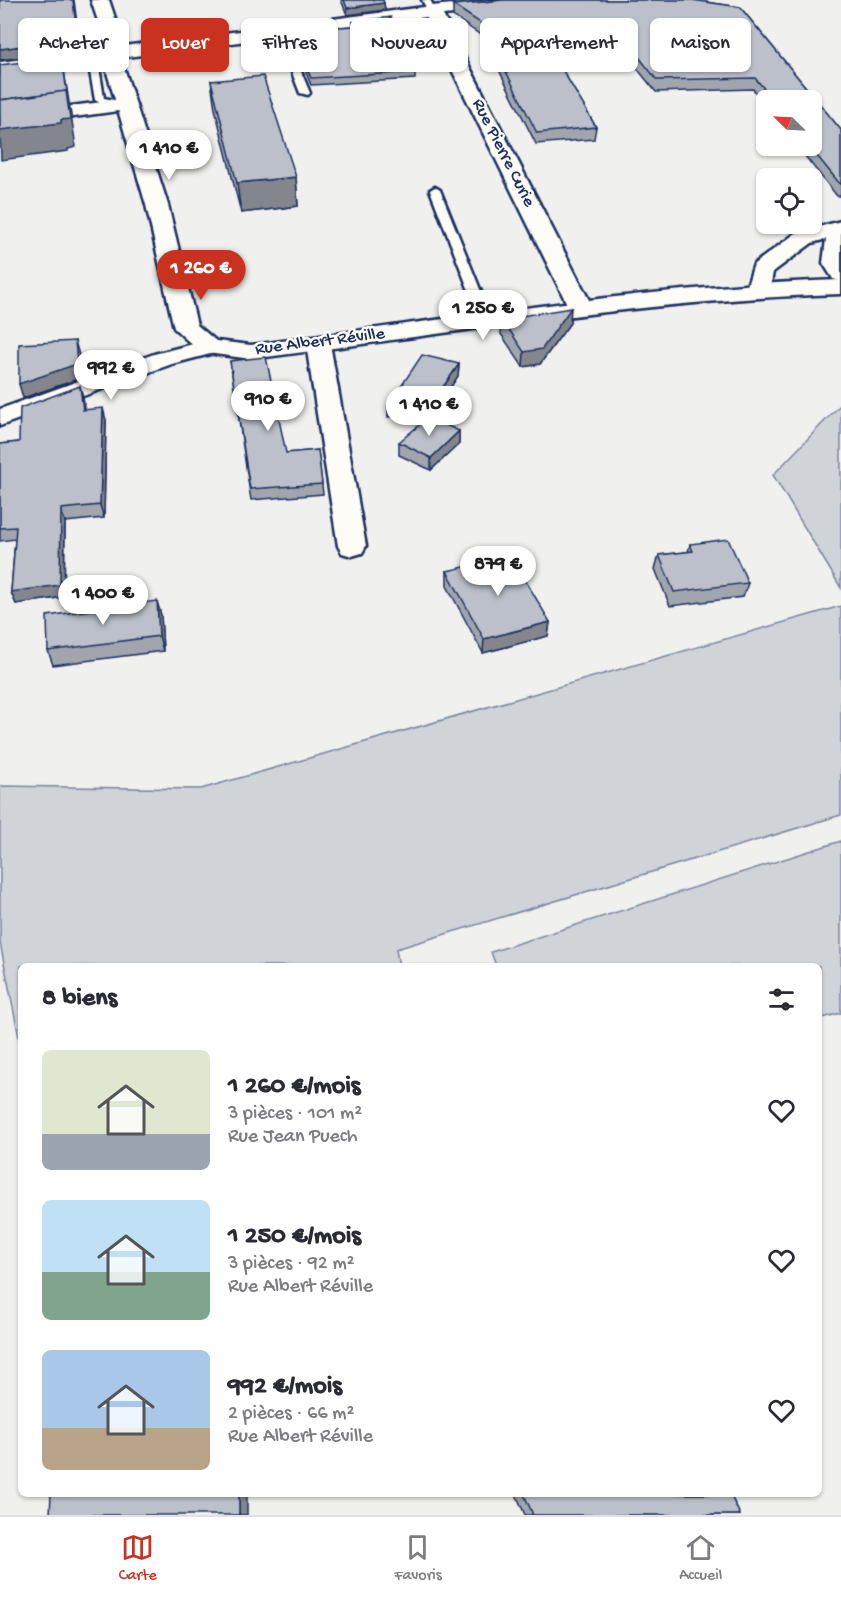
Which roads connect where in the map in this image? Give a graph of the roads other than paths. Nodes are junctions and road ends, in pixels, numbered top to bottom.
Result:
1 (100, 0) edge
2 (548, 0) edge
3 (429, 5) edge
4 (106, 18) edge
5 (338, 21) edge
6 (241, 36) edge
7 (129, 50) edge
8 (18, 65) edge
9 (0, 68) edge
10 (116, 72) edge
11 (297, 72) edge
12 (305, 93) dead end
13 (126, 105) junction
14 (0, 121) edge
15 (435, 190) dead end
16 (839, 228) edge
17 (841, 274) edge
18 (841, 287) edge
19 (758, 289) junction
20 (580, 306) junction
21 (486, 319) junction
22 (318, 344) junction
23 (209, 346) junction
24 (0, 418) edge
25 (352, 546) dead end

1 - 4 street
2 - 3 street
3 - 5 street
3 - 20 street, Rue Pierre Curie
6 - 7 street
8 - 9 street
10 - 13 street
11 - 12 lane
13 - 14 street
13 - 23 street
15 - 21 lane
16 - 17 street
16 - 19 street
18 - 19 street, Rue Albert Réville
19 - 20 street, Rue Albert Réville
20 - 21 street, Rue Albert Réville
21 - 22 street, Rue Albert Réville
22 - 23 street, Rue Albert Réville
22 - 25 street
23 - 24 street, Rue Albert Réville

